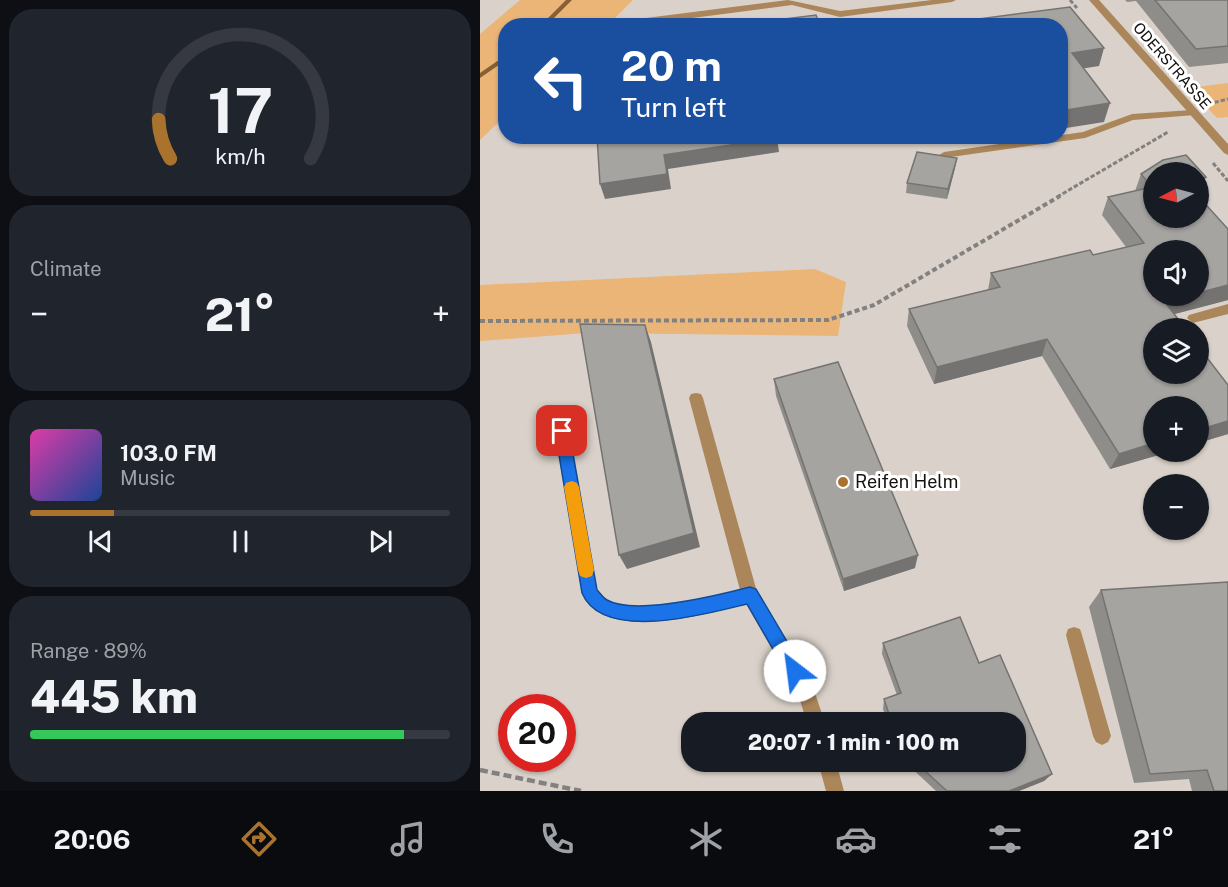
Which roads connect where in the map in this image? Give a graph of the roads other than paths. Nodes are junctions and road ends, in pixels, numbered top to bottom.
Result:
1 (952, 0) edge
2 (1094, 0) edge
3 (853, 12) junction
4 (669, 18) edge
5 (849, 18) edge
6 (1192, 113) junction
7 (1068, 137) edge
8 (1022, 144) edge
9 (1228, 151) edge
10 (944, 155) edge
11 (1228, 309) edge
12 (1192, 318) dead end
13 (696, 398) dead end
14 (562, 431) dead end
15 (750, 595) junction
16 (1074, 635) dead end
17 (813, 712) edge
18 (1102, 736) dead end
19 (830, 772) edge
20 (835, 791) edge

1 - 3 lane
2 - 6 street, ODERSTRASSE
3 - 4 lane
3 - 5 lane
6 - 7 lane
6 - 9 street, ODERSTRASSE
8 - 10 lane
11 - 12 lane
13 - 15 lane
14 - 15 lane
15 - 17 lane
16 - 18 lane
19 - 20 lane

